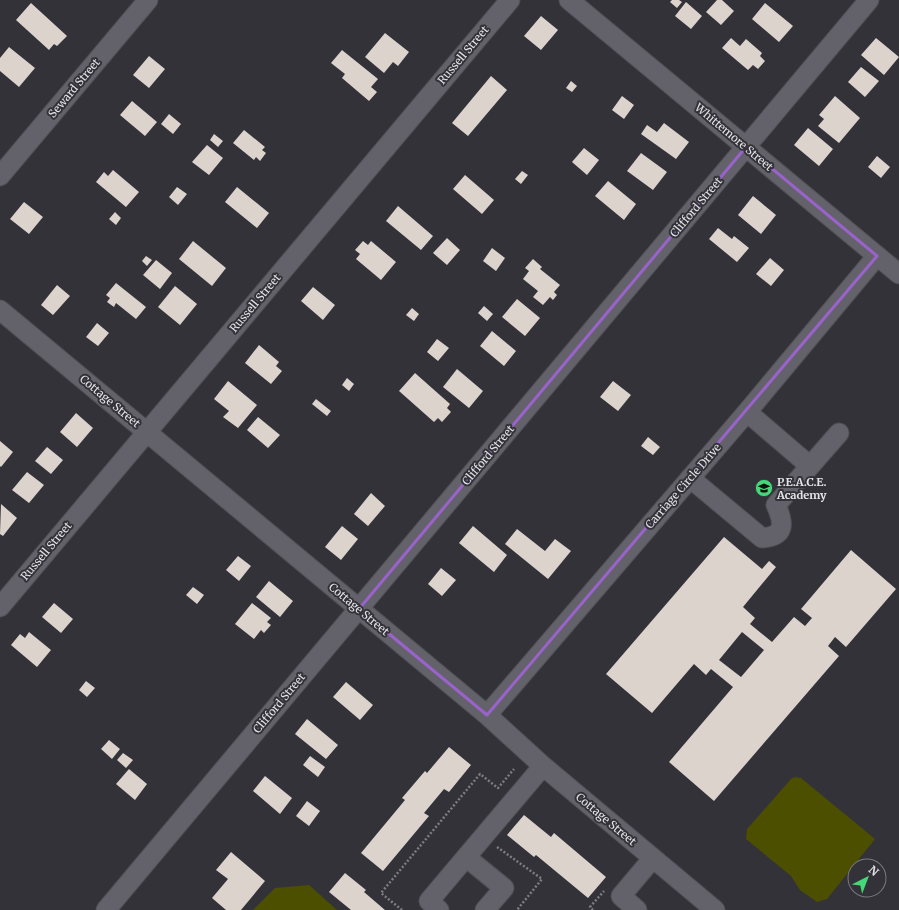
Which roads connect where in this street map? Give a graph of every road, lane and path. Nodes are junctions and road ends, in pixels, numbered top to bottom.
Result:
1 (148, 0) edge
2 (510, 0) edge
3 (569, 0) edge
4 (869, 0) edge
5 (746, 147) junction
6 (0, 176) edge
7 (877, 256) junction
8 (899, 274) edge
9 (0, 310) edge
10 (747, 412) junction
11 (147, 432) junction
12 (840, 433) dead end
13 (810, 466) junction
14 (690, 478) junction
15 (0, 607) edge
16 (359, 609) junction
17 (487, 715) junction
18 (543, 766) junction
19 (514, 769) dead end
20 (493, 844) dead end
21 (466, 856) junction
22 (653, 858) junction
23 (106, 910) edge
24 (402, 910) edge
25 (439, 910) edge
26 (485, 910) edge
27 (517, 910) edge
28 (637, 910) edge
29 (715, 910) edge

1 - 6 street, Seward Street
2 - 11 street, Russell Street
3 - 5 street, Whittemore Street
4 - 5 street, Clifford Street
5 - 7 street, Whittemore Street
5 - 16 street, Clifford Street
7 - 8 street, Whittemore Street
7 - 10 street, Carriage Circle Drive
9 - 11 street, Cottage Street
10 - 13 street
10 - 14 street, Carriage Circle Drive
11 - 15 street, Russell Street
11 - 16 street, Cottage Street
12 - 13 street
13 - 14 street
14 - 17 street, Carriage Circle Drive
16 - 17 street, Cottage Street
16 - 23 street, Clifford Street
17 - 18 street, Cottage Street
18 - 21 street
18 - 22 street, Cottage Street
19 - 24 path
20 - 27 path
21 - 25 street
21 - 26 street
22 - 28 street
22 - 29 street, Cottage Street

